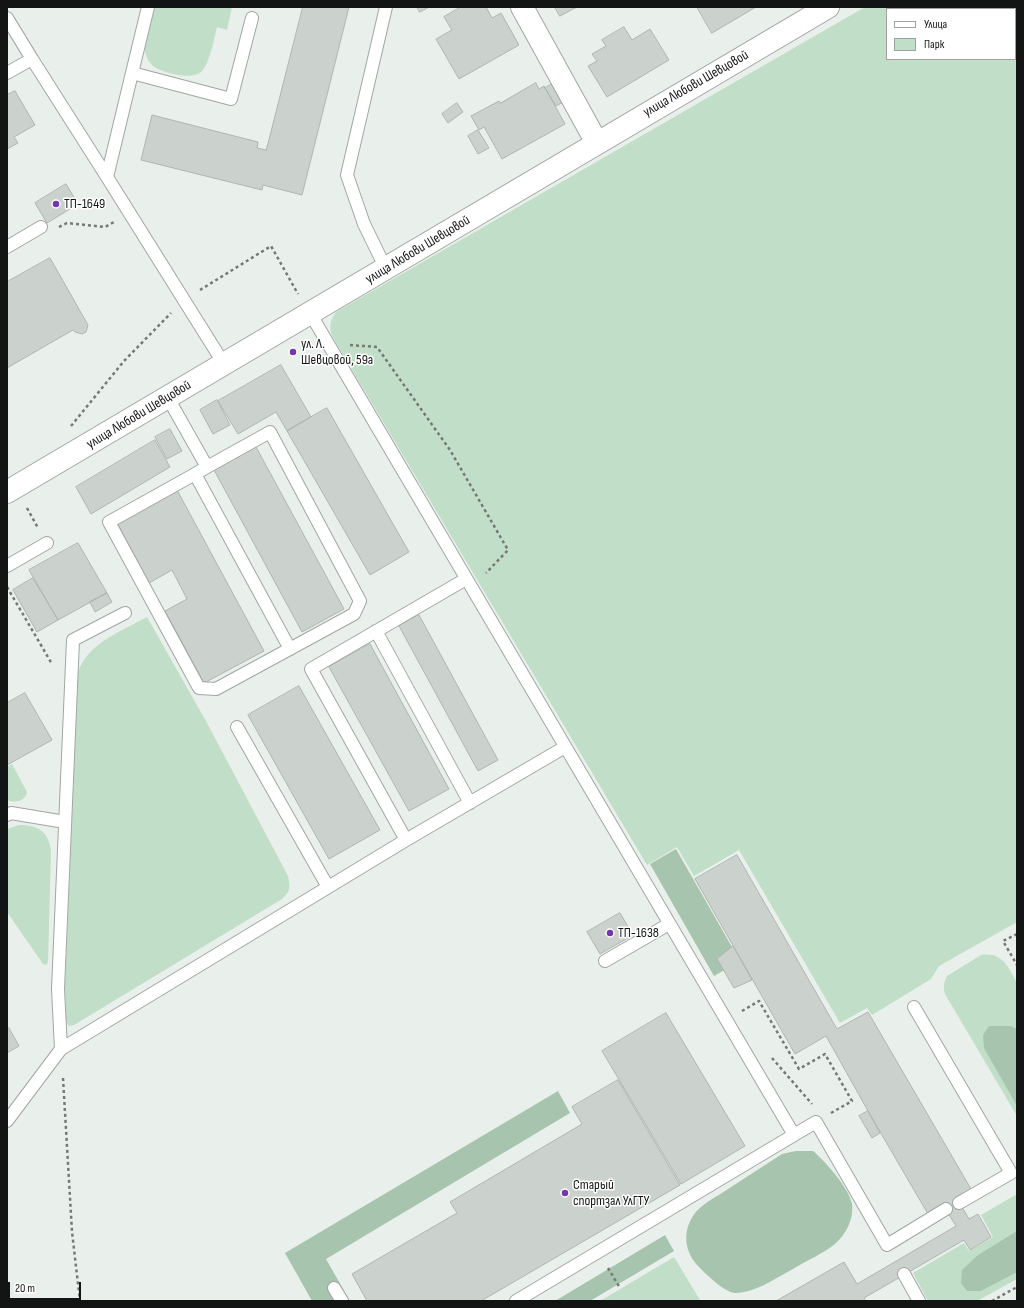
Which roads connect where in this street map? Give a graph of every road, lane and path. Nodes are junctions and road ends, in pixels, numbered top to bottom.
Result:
1 (148, 7) edge
2 (386, 7) edge
3 (522, 7) edge
4 (820, 9) edge
5 (7, 18) edge
6 (252, 18) dead end
7 (32, 58) junction
8 (7, 73) edge
9 (132, 73) junction
10 (597, 143) junction
11 (107, 177) junction
12 (130, 213) junction
13 (41, 227) dead end
14 (53, 231) dead end
15 (7, 247) edge
16 (386, 268) junction
17 (184, 300) junction
18 (310, 314) junction
19 (328, 344) junction
20 (224, 364) junction
21 (168, 398) junction
22 (70, 427) dead end
23 (207, 467) junction
24 (195, 474) junction
25 (7, 492) edge
26 (47, 543) dead end
27 (7, 566) edge
28 (469, 584) junction
29 (7, 587) edge
30 (125, 613) dead end
31 (376, 631) junction
32 (290, 649) junction
33 (53, 665) dead end
34 (237, 727) dead end
35 (565, 747) junction
36 (470, 802) junction
37 (7, 815) edge
38 (65, 822) junction
39 (406, 840) junction
40 (328, 887) junction
41 (669, 924) junction
42 (1017, 934) edge
43 (605, 962) dead end
44 (1017, 965) edge
45 (914, 1007) dead end
46 (726, 1020) junction
47 (61, 1049) junction
48 (7, 1120) edge
49 (816, 1122) junction
50 (794, 1135) junction
51 (959, 1203) dead end
52 (946, 1210) dead end
53 (599, 1252) junction
54 (904, 1274) dead end
55 (1017, 1287) edge
56 (334, 1288) dead end
57 (620, 1288) dead end
58 (80, 1301) edge
59 (342, 1301) edge
60 (516, 1301) edge
61 (919, 1301) edge
62 (992, 1301) edge

1 - 9 lane
2 - 16 lane
3 - 10 street
4 - 10 street, улица Любови Шевцовой
5 - 7 lane
6 - 9 lane
7 - 8 lane
7 - 11 lane
9 - 11 lane
10 - 16 street, улица Любови Шевцовой
11 - 12 lane
12 - 14 path
12 - 17 lane
13 - 15 lane
16 - 18 street, улица Любови Шевцовой
17 - 18 path
17 - 20 lane
17 - 22 path
18 - 19 lane
18 - 20 street, улица Любови Шевцовой
19 - 28 lane
19 - 28 path
20 - 21 street, улица Любови Шевцовой
21 - 23 lane
21 - 25 street, улица Любови Шевцовой
23 - 24 lane
23 - 32 lane
24 - 32 lane
24 - 32 lane
26 - 27 lane
28 - 31 lane
28 - 35 lane
29 - 33 path
30 - 38 lane
31 - 36 lane
31 - 39 lane
34 - 40 lane
35 - 36 lane
35 - 41 lane
36 - 39 lane
37 - 38 lane
38 - 47 lane
39 - 40 lane
40 - 47 lane
41 - 43 lane
41 - 46 lane
42 - 44 path
45 - 51 lane
46 - 49 path
46 - 50 lane
47 - 48 lane
47 - 58 path
49 - 50 lane
49 - 52 lane
50 - 53 lane
53 - 57 path
53 - 60 lane
54 - 61 lane
55 - 62 path
56 - 59 lane

